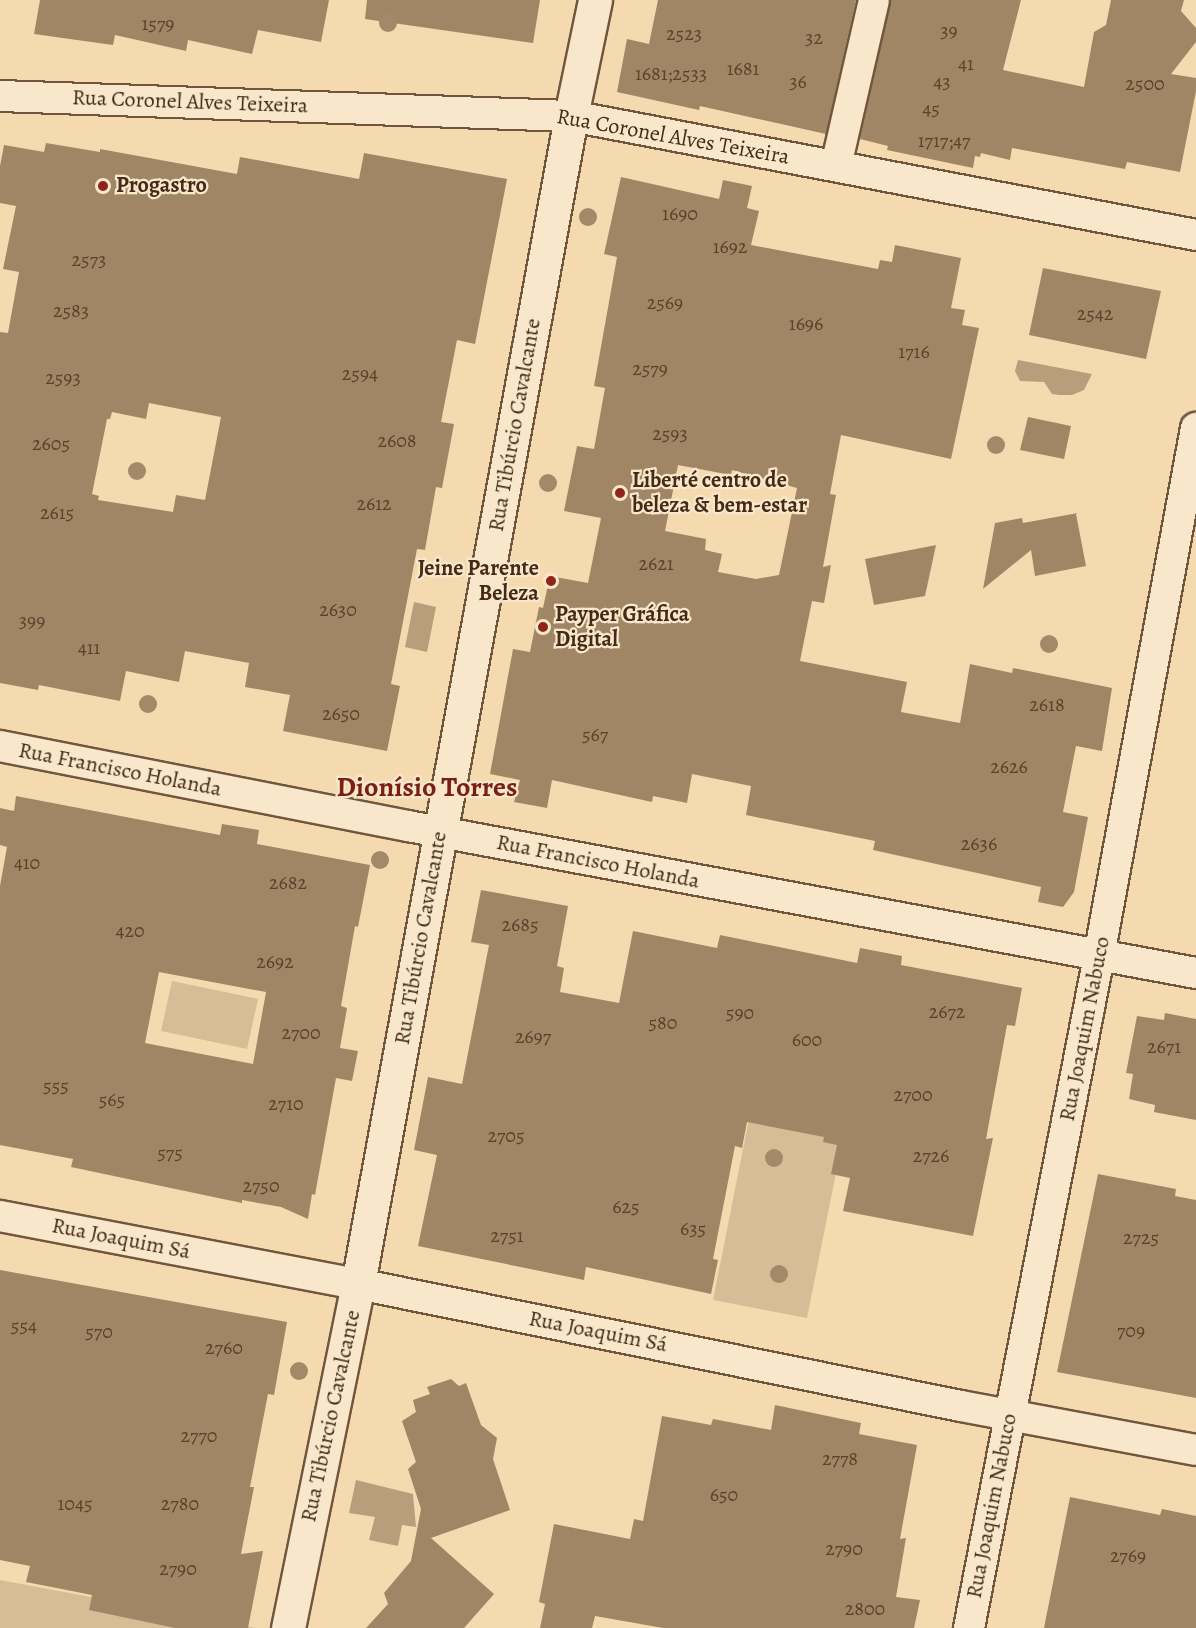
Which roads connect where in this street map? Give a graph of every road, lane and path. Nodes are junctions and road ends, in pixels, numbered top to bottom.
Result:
1 (595, 0) edge
2 (874, 0) edge
3 (0, 96) edge
4 (571, 116) junction
5 (836, 166) junction
6 (1196, 235) edge
7 (1196, 428) edge
8 (0, 746) edge
9 (441, 832) junction
10 (1099, 956) junction
11 (1196, 973) edge
12 (0, 1216) edge
13 (358, 1284) junction
14 (1010, 1415) junction
15 (1196, 1450) edge
16 (288, 1628) edge
17 (969, 1628) edge

1 - 4 street, Rua Tibúrcio Cavalcante
2 - 5 street
3 - 4 street, Rua Coronel Alves Teixeira
4 - 5 street, Rua Coronel Alves Teixeira
4 - 9 street, Rua Tibúrcio Cavalcante
5 - 6 street, Rua Coronel Alves Teixeira
7 - 10 street, Rua Joaquim Nabuco
8 - 9 street, Rua Francisco Holanda
9 - 10 street, Rua Francisco Holanda
9 - 13 street, Rua Tibúrcio Cavalcante
10 - 11 street, Rua Francisco Holanda
10 - 14 street, Rua Joaquim Nabuco
12 - 13 street, Rua Joaquim Sá
13 - 14 street, Rua Joaquim Sá
13 - 16 street, Rua Tibúrcio Cavalcante
14 - 15 street, Rua Joaquim Sá
14 - 17 street, Rua Joaquim Nabuco

